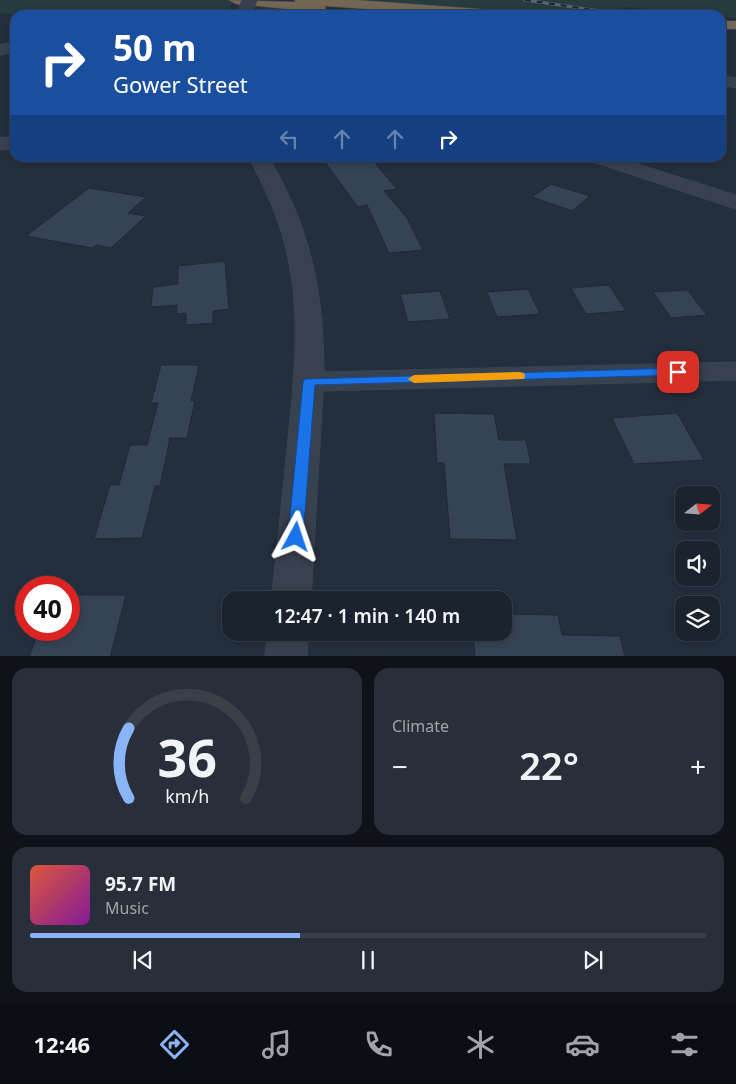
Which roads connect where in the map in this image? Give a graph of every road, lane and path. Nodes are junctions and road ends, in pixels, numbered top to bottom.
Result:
1 (301, 0) edge
2 (243, 6) edge
3 (311, 10) edge
4 (439, 10) edge
5 (262, 162) edge
6 (612, 162) edge
7 (736, 202) edge
8 (736, 371) edge
9 (309, 382) junction
10 (292, 591) edge
11 (287, 641) edge
12 (286, 656) edge

1 - 4 highway
2 - 3 highway
5 - 9 street
6 - 7 street
8 - 9 street
9 - 10 street
11 - 12 street

